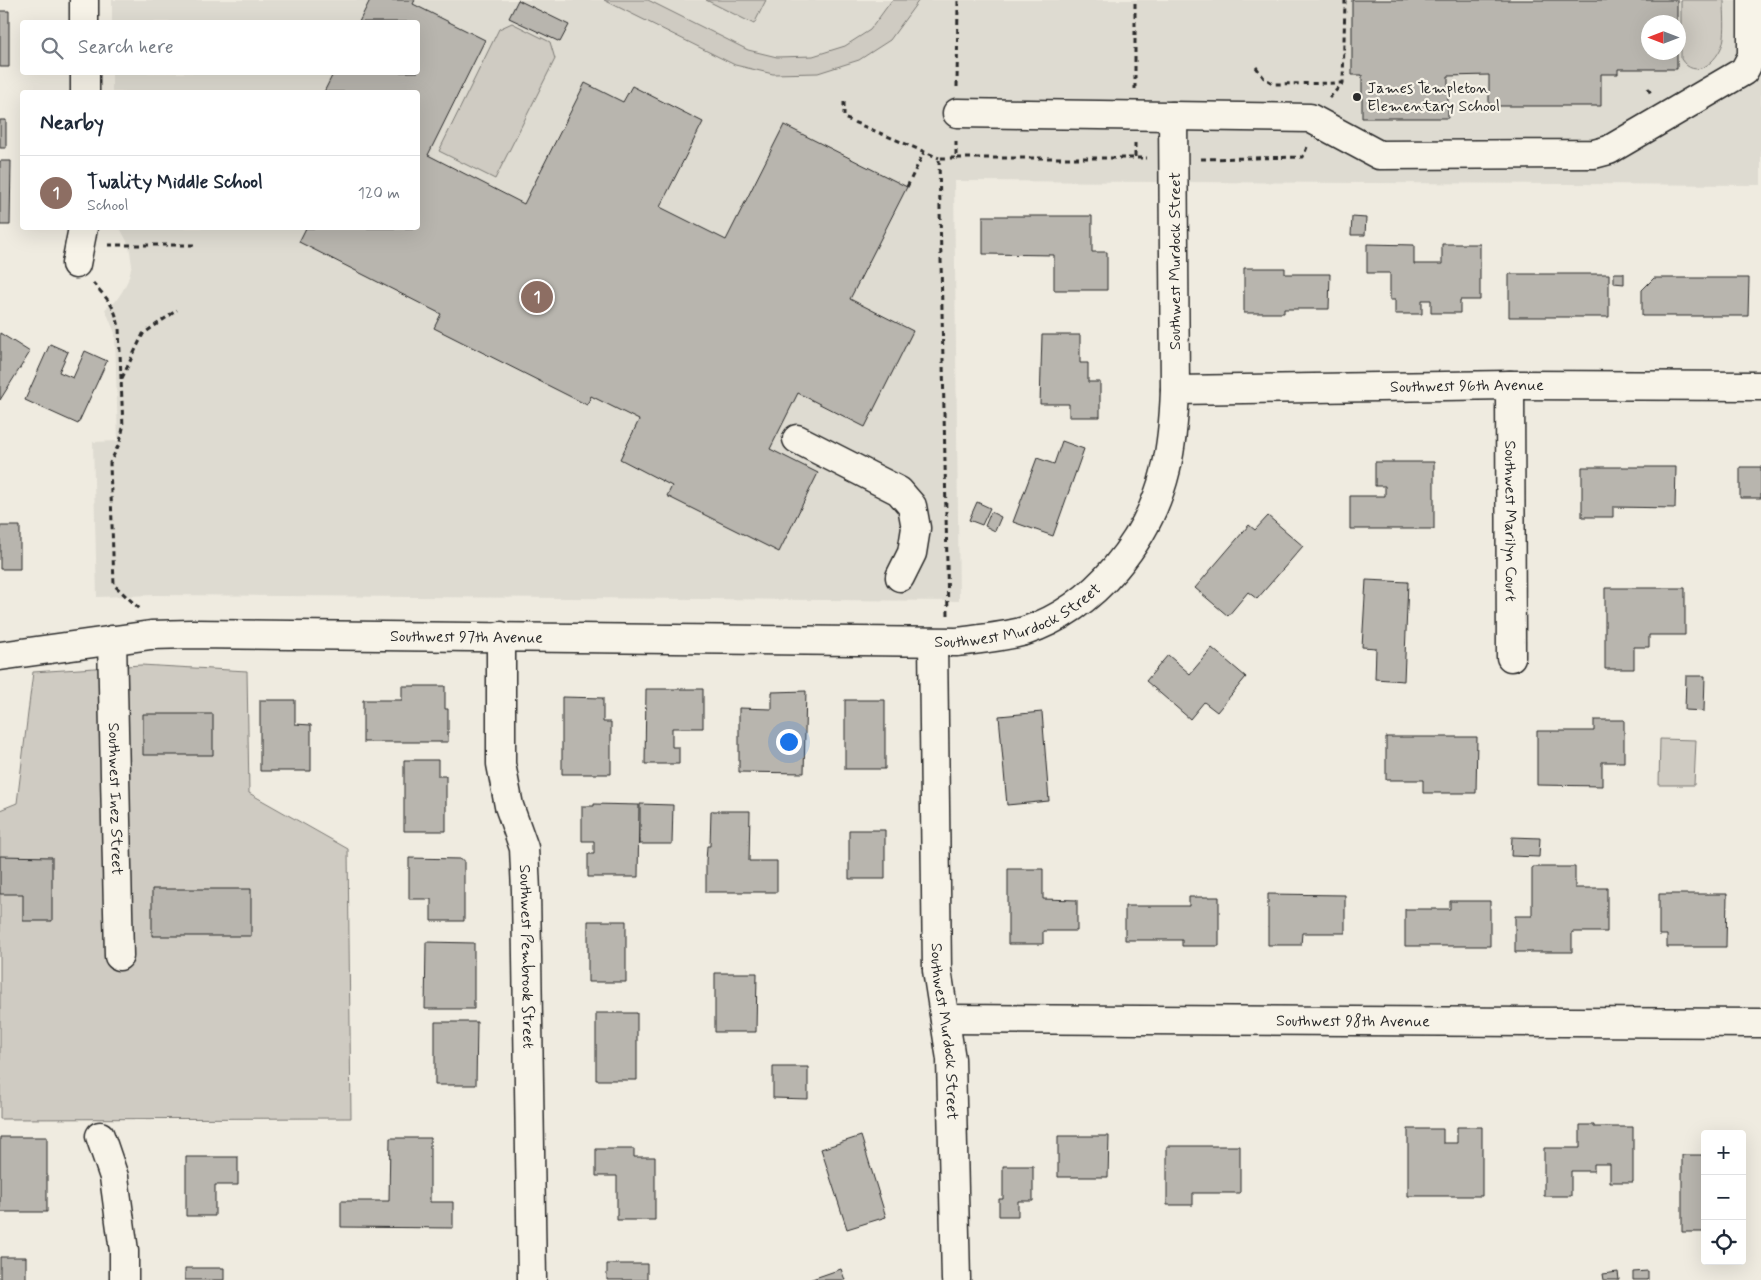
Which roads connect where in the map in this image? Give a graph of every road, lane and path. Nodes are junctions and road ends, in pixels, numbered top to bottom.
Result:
1 (84, 0) edge
2 (1135, 0) edge
3 (1752, 0) edge
4 (84, 20) edge
5 (1256, 67) dead end
6 (85, 75) edge
7 (1343, 83) dead end
8 (85, 90) edge
9 (844, 102) dead end
10 (957, 113) dead end
11 (1135, 116) junction
12 (1173, 116) junction
13 (924, 152) junction
14 (939, 158) junction
15 (956, 158) dead end
16 (1135, 158) dead end
17 (907, 187) dead end
18 (83, 230) edge
19 (138, 245) dead end
20 (194, 245) dead end
21 (76, 264) joint
22 (177, 310) dead end
23 (121, 378) junction
24 (1510, 384) junction
25 (1761, 386) edge
26 (1175, 390) junction
27 (797, 439) dead end
28 (900, 577) dead end
29 (142, 611) dead end
30 (501, 636) junction
31 (112, 640) junction
32 (941, 642) junction
33 (0, 656) edge
34 (1510, 657) dead end
35 (119, 956) dead end
36 (945, 1019) junction
37 (1761, 1023) edge
38 (100, 1136) dead end
39 (124, 1280) edge
40 (532, 1280) edge
41 (956, 1280) edge

1 - 4 street
2 - 11 path
3 - 12 street
5 - 7 path
6 - 8 street
9 - 13 path
10 - 11 street
11 - 12 street
11 - 16 path
12 - 26 street, Southwest Murdock Street
13 - 14 path
13 - 17 path
14 - 15 path
14 - 32 path
18 - 21 street
19 - 20 path
21 - 23 path
22 - 23 path
23 - 29 path
24 - 25 street, Southwest 96th Avenue
24 - 26 street, Southwest 96th Avenue
24 - 34 street, Southwest Marilyn Court
26 - 32 street, Southwest Murdock Street
27 - 28 street
30 - 31 street, Southwest 97th Avenue
30 - 32 street, Southwest 97th Avenue
30 - 40 street, Southwest Pembrook Street
31 - 33 street, Southwest 97th Avenue
31 - 35 street, Southwest Inez Street
32 - 36 street, Southwest Murdock Street
36 - 37 street, Southwest 98th Avenue
36 - 41 street, Southwest Murdock Street
38 - 39 street

